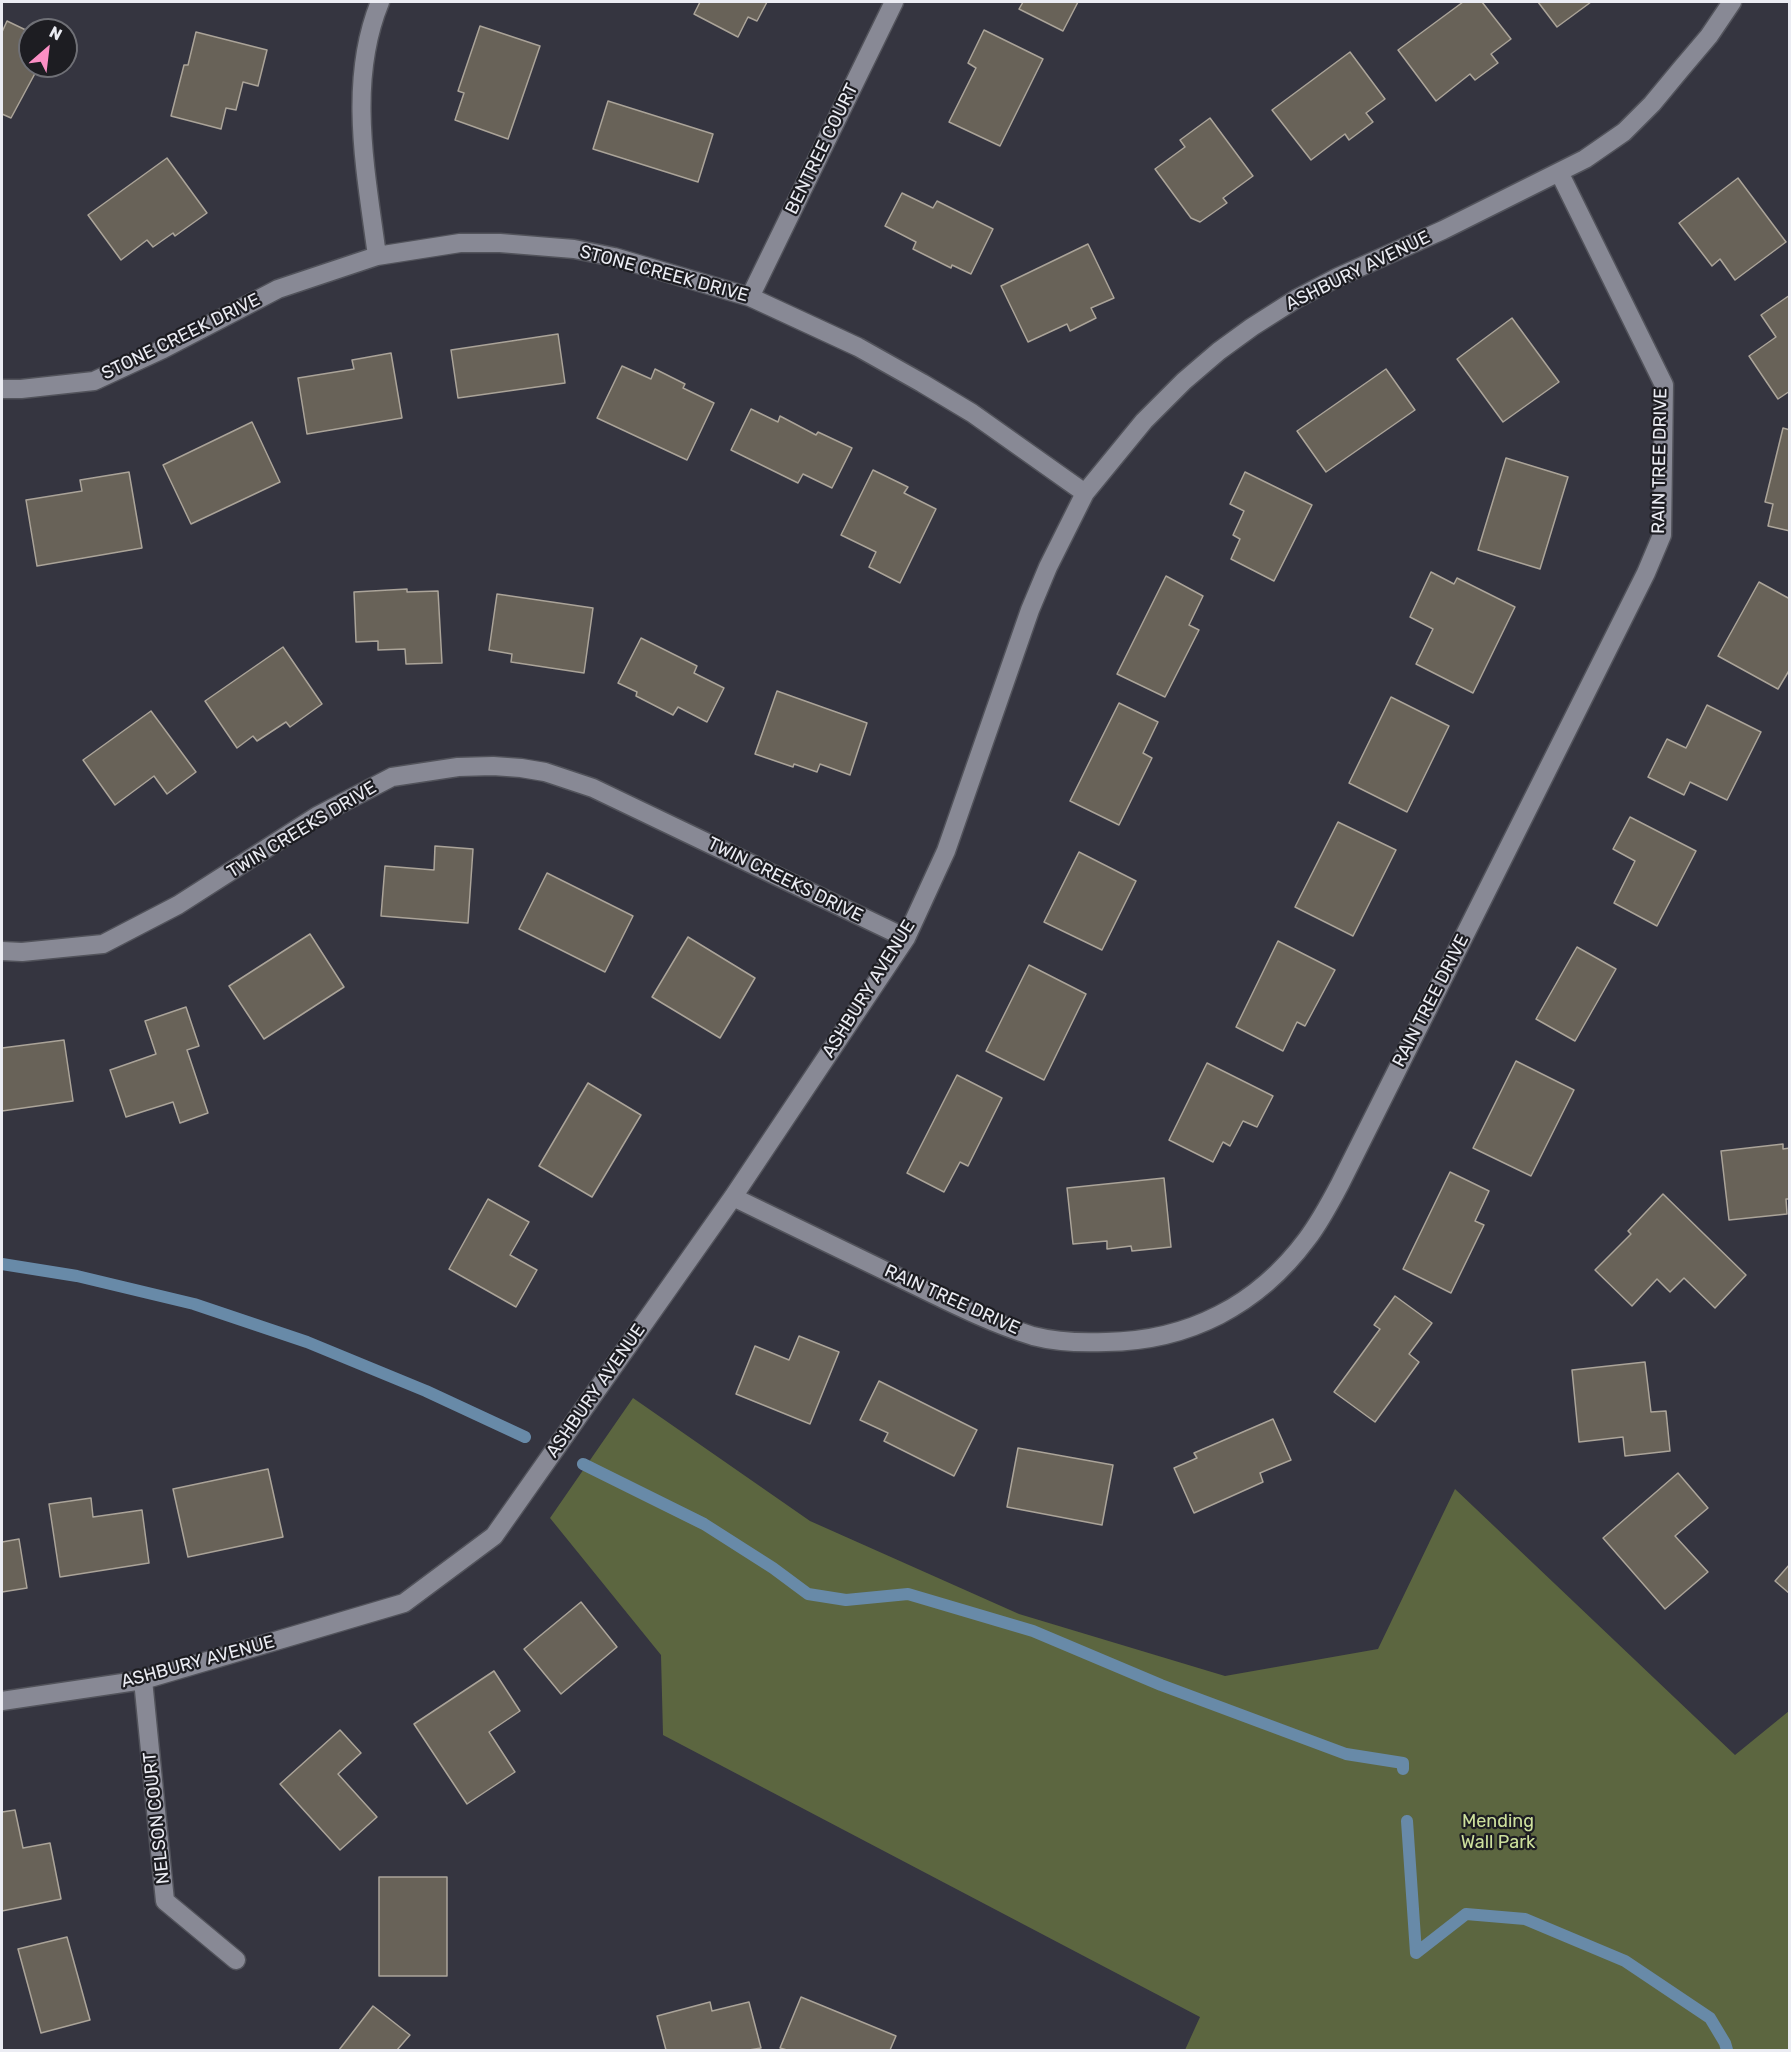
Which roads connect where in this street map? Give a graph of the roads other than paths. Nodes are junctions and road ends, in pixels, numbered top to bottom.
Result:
1 (380, 2) edge
2 (894, 2) edge
3 (1732, 2) edge
4 (1558, 172) junction
5 (376, 256) junction
6 (750, 297) junction
7 (2, 389) edge
8 (1085, 493) junction
9 (906, 938) junction
10 (2, 951) edge
11 (733, 1197) junction
12 (143, 1680) junction
13 (2, 1701) edge
14 (236, 1960) dead end

1 - 5 street
2 - 6 street, BENTREE COURT
3 - 4 street, ASHBURY AVENUE
4 - 8 street, ASHBURY AVENUE
4 - 11 street, RAIN TREE DRIVE
5 - 6 street, STONE CREEK DRIVE
5 - 7 street, STONE CREEK DRIVE
6 - 8 street, STONE CREEK DRIVE
8 - 9 street, ASHBURY AVENUE
9 - 10 street, TWIN CREEKS DRIVE
9 - 11 street, ASHBURY AVENUE
11 - 12 street, ASHBURY AVENUE
12 - 13 street, ASHBURY AVENUE
12 - 14 street, NELSON COURT

